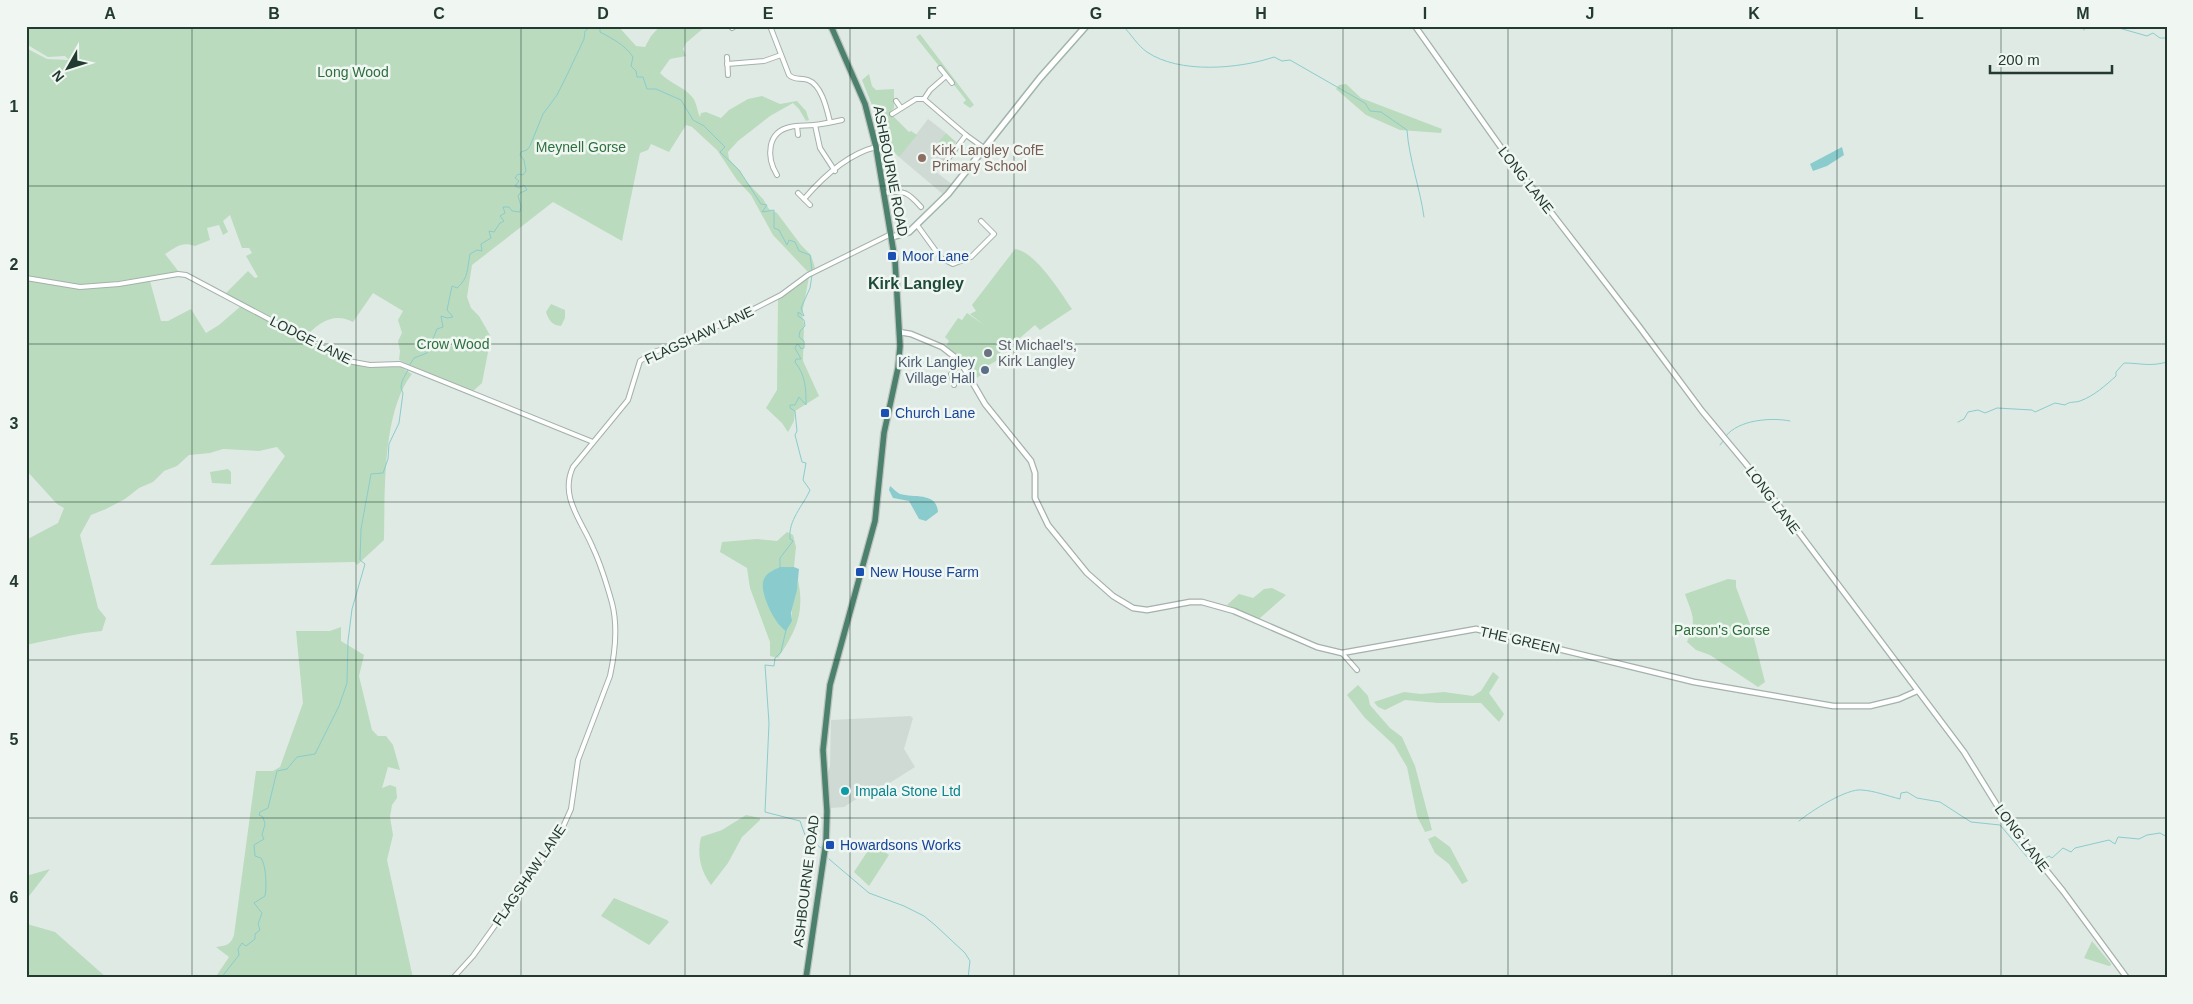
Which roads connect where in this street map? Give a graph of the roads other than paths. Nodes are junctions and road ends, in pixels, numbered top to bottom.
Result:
1 (770, 26) edge
2 (831, 26) edge
3 (1086, 26) edge
4 (1415, 26) edge
5 (781, 55) junction
6 (727, 57) dead end
7 (727, 64) junction
8 (940, 68) dead end
9 (728, 75) dead end
10 (946, 76) junction
11 (952, 83) dead end
12 (924, 99) junction
13 (896, 101) dead end
14 (901, 108) junction
15 (892, 114) dead end
16 (842, 120) dead end
17 (830, 122) junction
18 (816, 125) junction
19 (797, 126) junction
20 (798, 135) dead end
21 (966, 136) junction
22 (876, 147) junction
23 (984, 148) junction
24 (763, 155) dead end
25 (769, 155) junction
26 (944, 164) dead end
27 (835, 171) junction
28 (776, 175) dead end
29 (798, 193) dead end
30 (884, 193) junction
31 (804, 199) junction
32 (810, 205) dead end
33 (921, 207) dead end
34 (980, 221) dead end
35 (917, 225) junction
36 (892, 235) junction
37 (26, 278) edge
38 (899, 332) junction
39 (961, 362) junction
40 (943, 374) dead end
41 (951, 374) junction
42 (954, 386) dead end
43 (593, 442) junction
44 (1342, 653) junction
45 (1356, 670) dead end
46 (1917, 691) junction
47 (452, 978) edge
48 (806, 978) edge
49 (2127, 978) edge

1 - 5 street
2 - 22 highway, ASHBOURNE ROAD
3 - 23 main road
4 - 46 street, LONG LANE
5 - 7 street
5 - 17 street
6 - 7 street
7 - 9 street
8 - 10 street
10 - 11 street
10 - 12 street
12 - 14 street
12 - 21 street
13 - 14 street
14 - 15 street
16 - 17 street
17 - 18 street
18 - 19 street
18 - 27 street
19 - 20 street
19 - 25 street
21 - 23 street
21 - 26 street
22 - 27 street
22 - 30 highway, ASHBOURNE ROAD
23 - 35 main road
24 - 25 street
25 - 28 street
27 - 31 street
29 - 31 street
30 - 33 street
30 - 36 highway, ASHBOURNE ROAD
31 - 32 street
34 - 35 street
35 - 36 main road
36 - 38 highway, ASHBOURNE ROAD
36 - 43 street, FLAGSHAW LANE
37 - 43 street, LODGE LANE
38 - 39 street
38 - 48 highway, ASHBOURNE ROAD
39 - 41 street
39 - 44 street, THE GREEN
40 - 41 street
41 - 42 street
43 - 47 street, FLAGSHAW LANE
44 - 45 street
44 - 46 street, THE GREEN
46 - 49 street, LONG LANE

